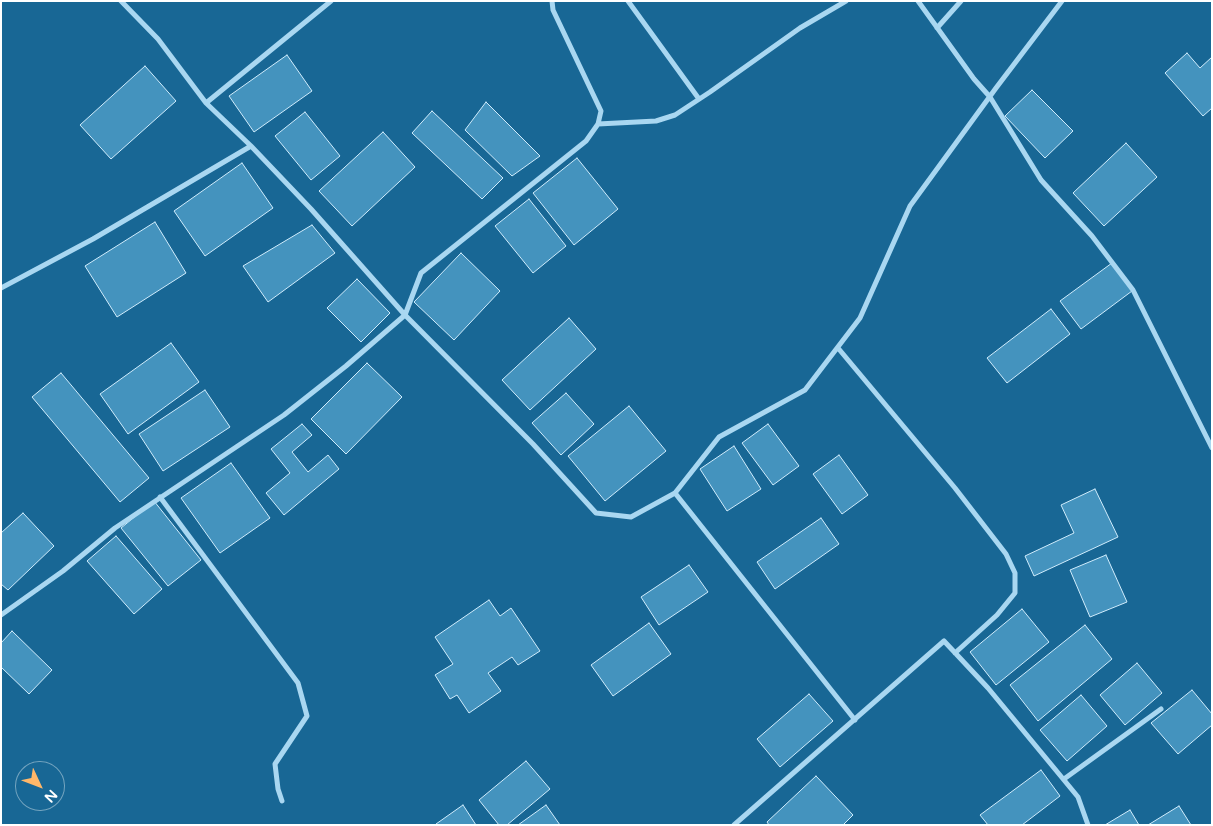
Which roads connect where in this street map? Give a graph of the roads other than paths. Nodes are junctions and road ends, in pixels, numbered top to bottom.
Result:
1 (121, 1) edge
2 (331, 1) edge
3 (552, 1) edge
4 (628, 1) edge
5 (846, 1) edge
6 (918, 1) edge
7 (960, 1) edge
8 (1062, 1) edge
9 (937, 28) junction
10 (990, 96) junction
11 (699, 99) junction
12 (206, 103) junction
13 (598, 124) junction
14 (251, 146) junction
15 (1, 288) edge
16 (405, 315) junction
17 (838, 348) junction
18 (1212, 448) edge
19 (675, 493) junction
20 (160, 496) junction
21 (1, 615) edge
22 (955, 653) junction
23 (1161, 709) dead end
24 (855, 720) junction
25 (1064, 779) junction
26 (282, 801) dead end
27 (734, 825) edge
28 (1088, 825) edge

1 - 12 street
2 - 12 street
3 - 13 street
4 - 11 street
5 - 11 street
6 - 9 street
7 - 9 street
8 - 10 street
9 - 10 street
10 - 17 street
10 - 18 street
11 - 13 street
12 - 14 street
13 - 16 street
14 - 15 street
14 - 16 street
16 - 19 street
16 - 20 street
17 - 19 street
17 - 22 street
19 - 24 street
20 - 21 street
20 - 26 street
22 - 24 street
22 - 25 street
23 - 25 street
24 - 27 street
25 - 28 street

